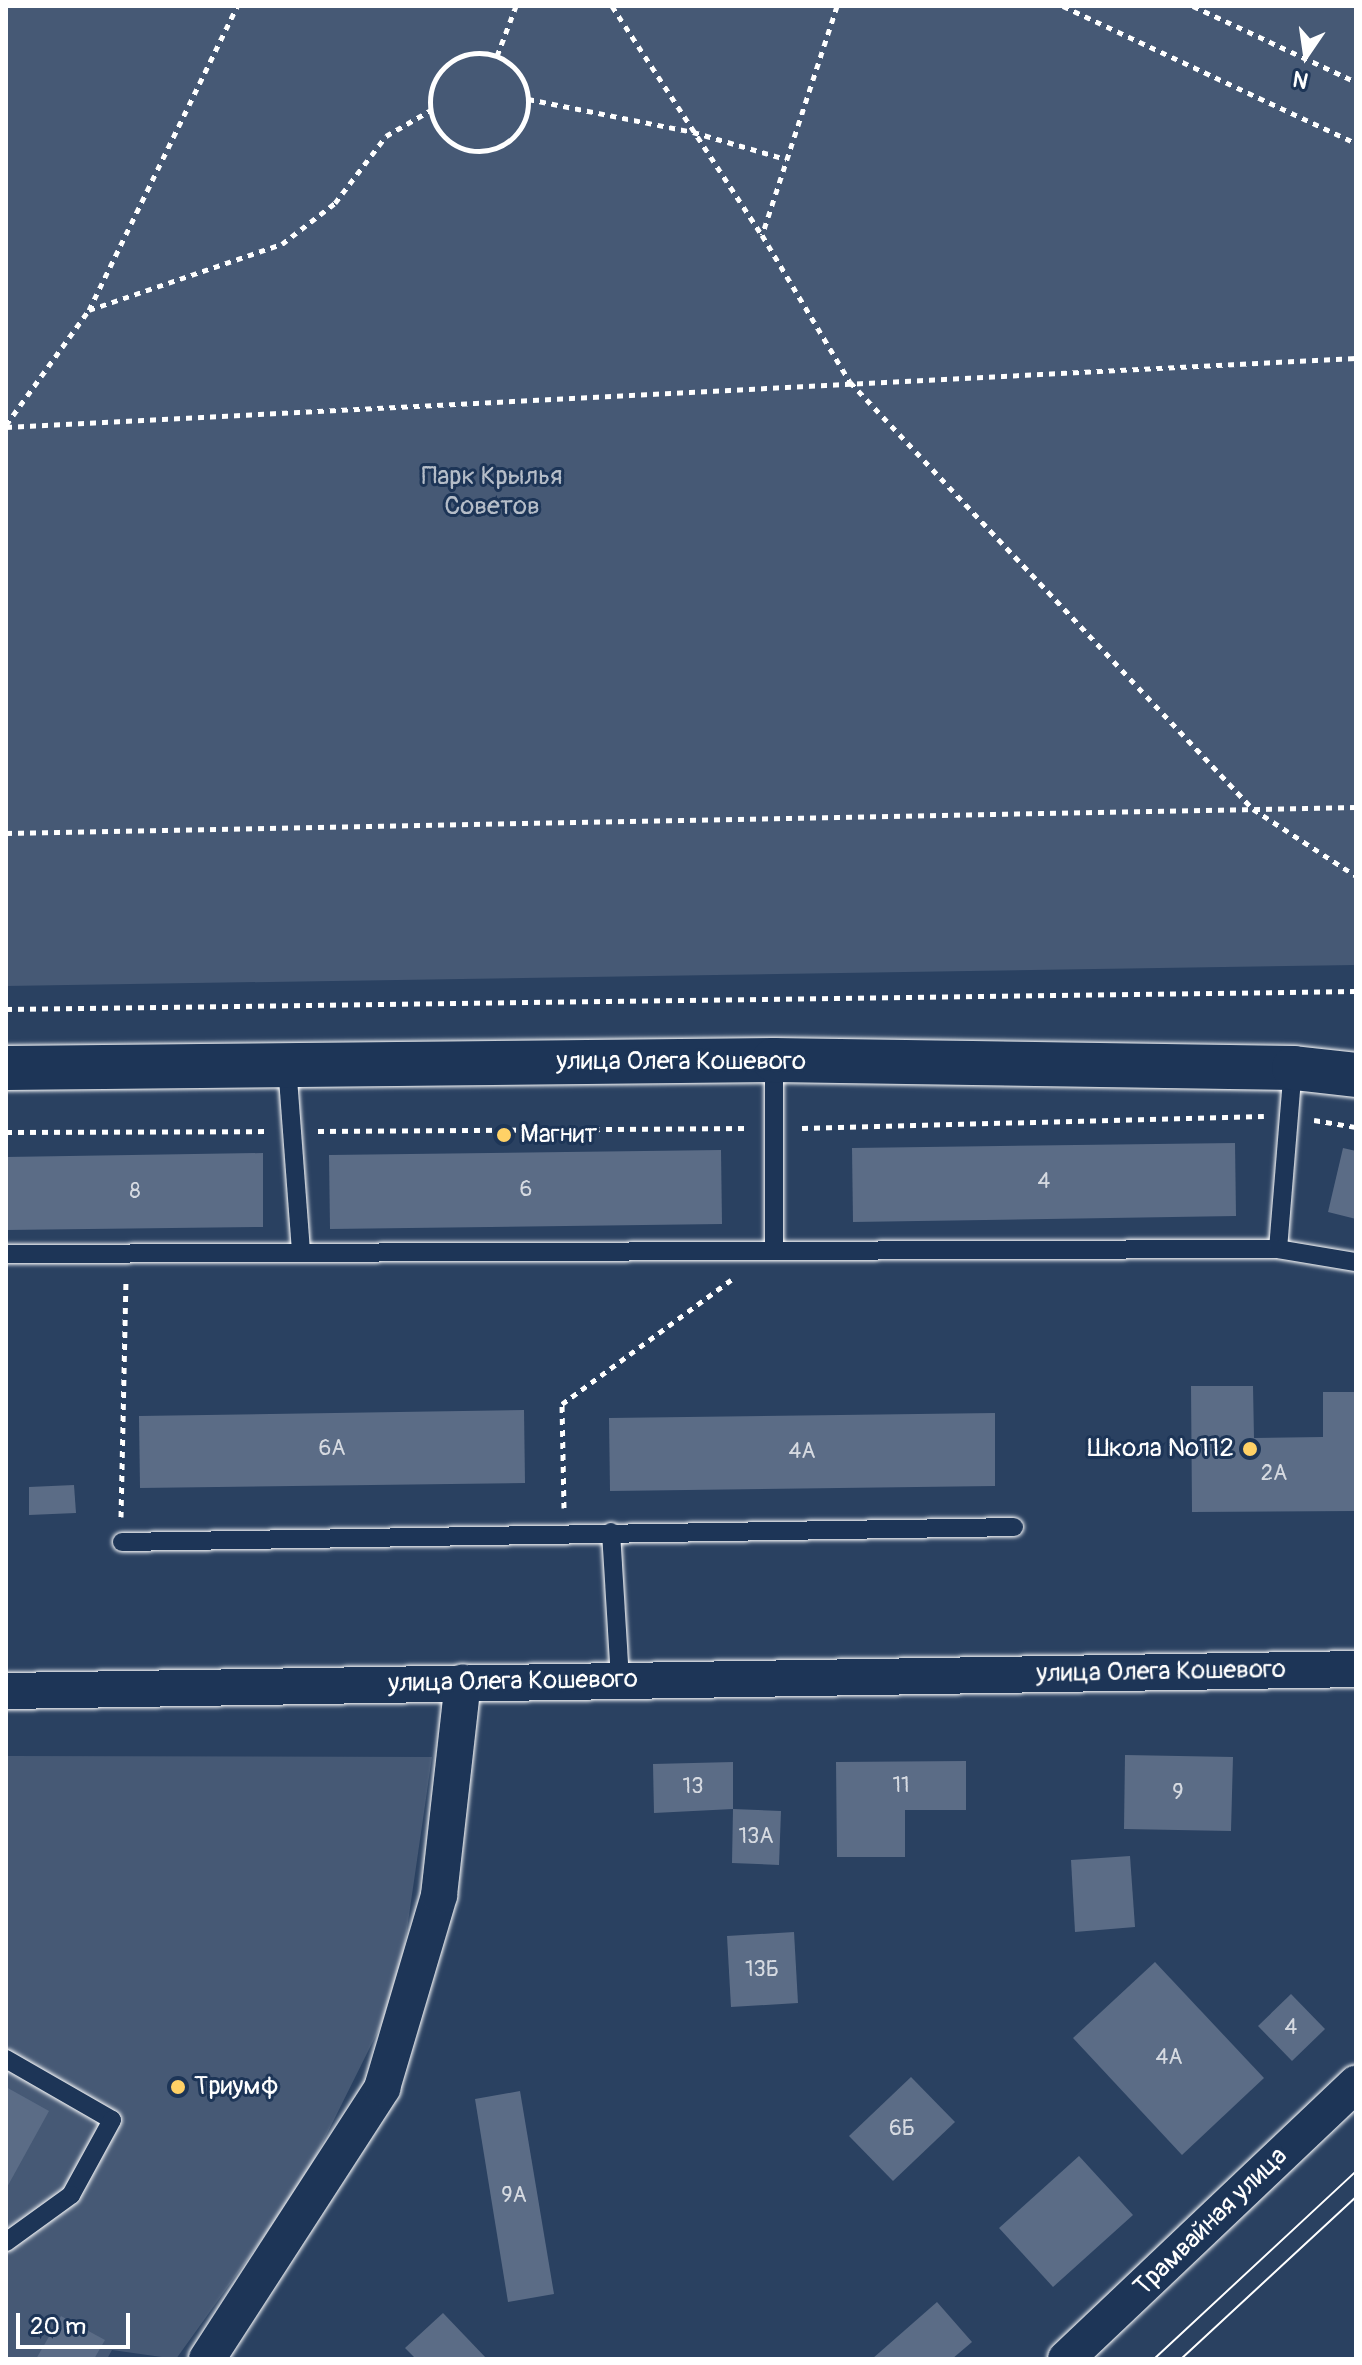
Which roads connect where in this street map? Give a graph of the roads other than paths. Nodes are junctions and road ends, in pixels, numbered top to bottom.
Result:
1 (774, 1060) junction
2 (287, 1065) junction
3 (6, 1068) edge
4 (1294, 1068) junction
5 (1356, 1075) edge
6 (774, 1248) junction
7 (1278, 1249) junction
8 (301, 1252) junction
9 (6, 1254) edge
10 (1356, 1262) edge
11 (1014, 1527) dead end
12 (611, 1532) junction
13 (122, 1542) road end
14 (1356, 1669) edge
15 (620, 1681) junction
16 (463, 1682) junction
17 (6, 1691) edge
18 (6, 2059) edge
19 (1356, 2084) edge
20 (6, 2242) edge
21 (207, 2359) edge
22 (1066, 2359) edge

1 - 2 street, улица Олега Кошевого
1 - 4 street, улица Олега Кошевого
1 - 6 lane
2 - 3 street, улица Олега Кошевого
2 - 8 lane
4 - 5 street, улица Олега Кошевого
4 - 7 lane
6 - 7 lane
6 - 8 lane
7 - 10 lane
8 - 9 lane
11 - 12 lane
12 - 13 lane
12 - 15 lane
14 - 15 street, улица Олега Кошевого
15 - 16 street, улица Олега Кошевого
16 - 17 street, улица Олега Кошевого
16 - 21 street
18 - 20 lane
19 - 22 street, Трамвайная улица

